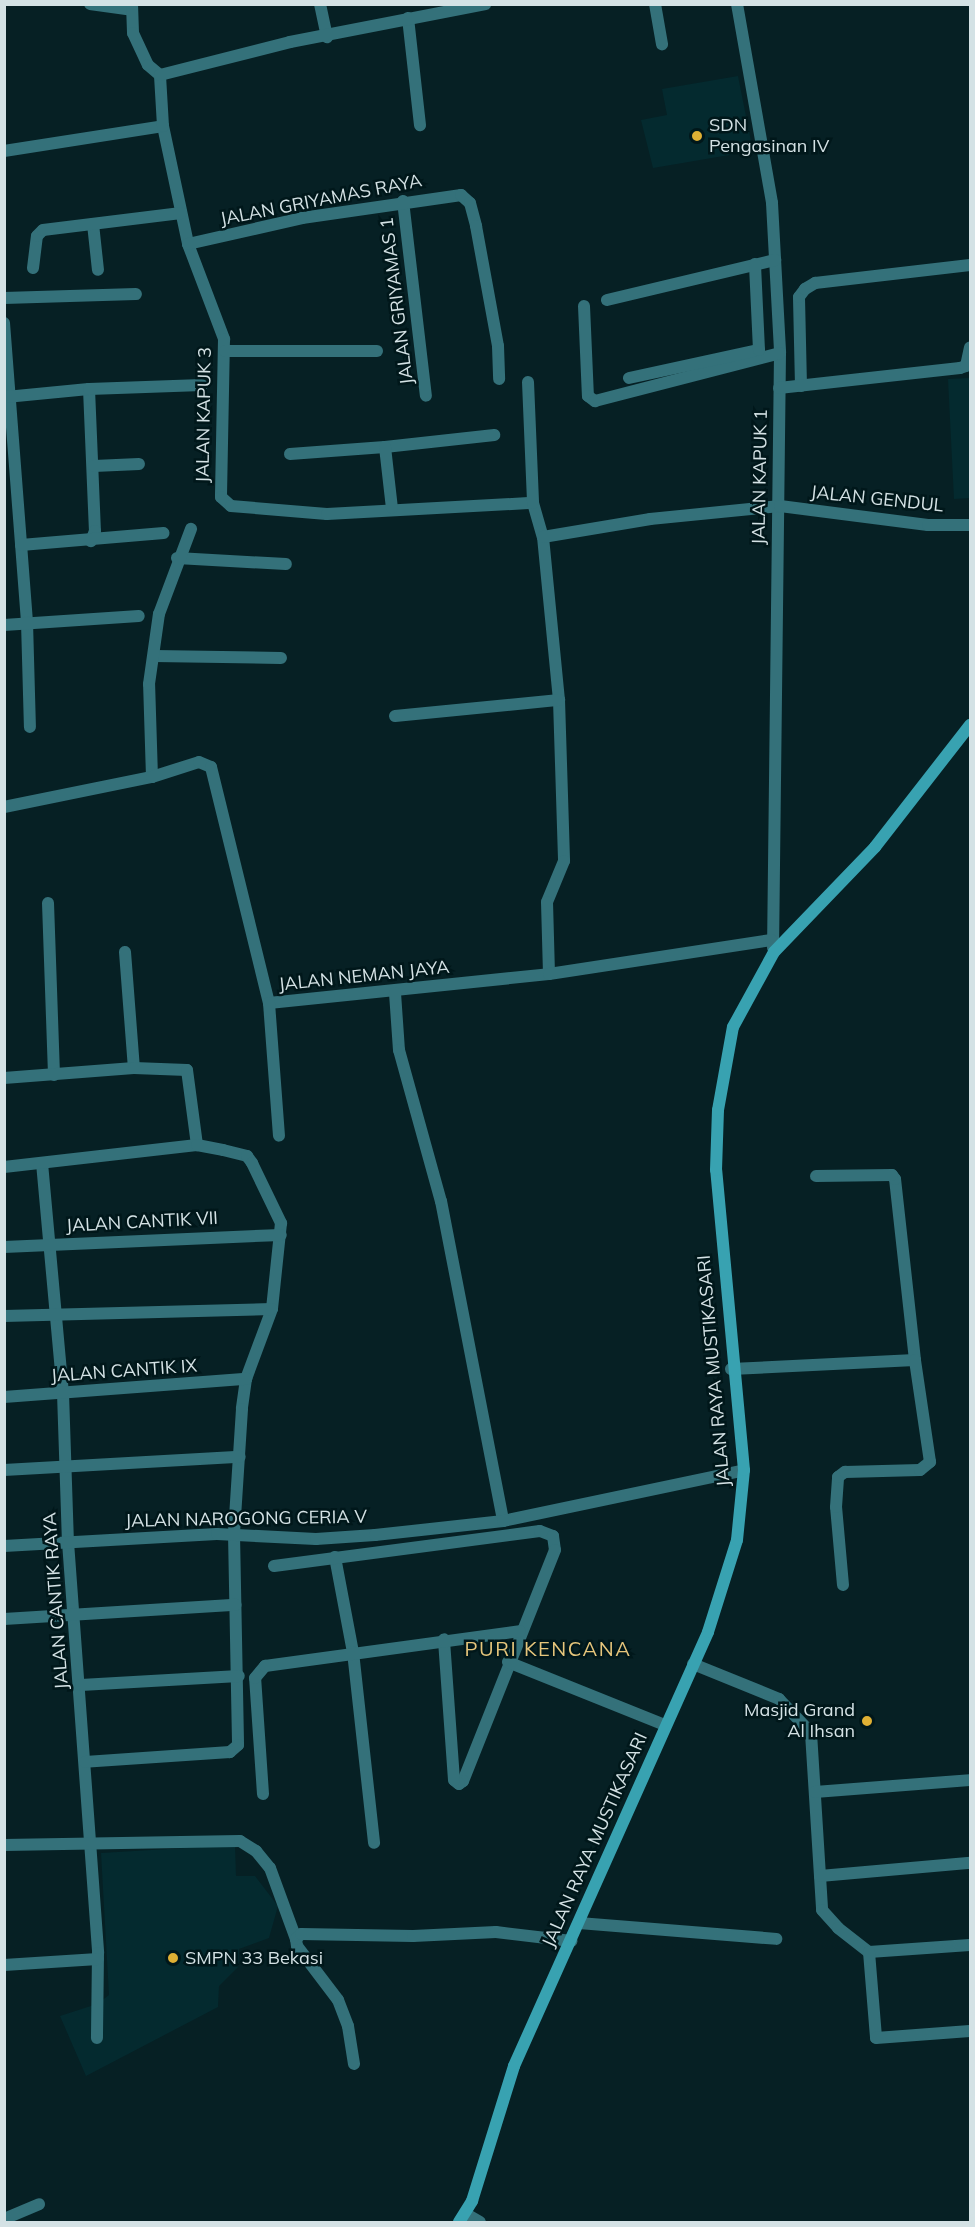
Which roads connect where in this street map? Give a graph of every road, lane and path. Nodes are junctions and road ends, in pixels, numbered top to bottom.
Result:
1 (90, 4) edge
2 (320, 4) edge
3 (485, 4) edge
4 (655, 4) edge
5 (737, 4) edge
6 (132, 8) edge
7 (408, 18) junction
8 (327, 37) junction
9 (662, 44) dead end
10 (160, 75) junction
11 (420, 124) dead end
12 (163, 126) junction
13 (4, 151) edge
14 (404, 201) junction
15 (181, 213) junction
16 (93, 224) junction
17 (188, 244) junction
18 (775, 260) junction
19 (755, 264) junction
20 (970, 265) edge
21 (33, 268) dead end
22 (98, 270) dead end
23 (136, 294) dead end
24 (4, 298) edge
25 (607, 300) dead end
26 (584, 306) dead end
27 (4, 323) edge
28 (970, 347) edge
29 (225, 351) junction
30 (377, 351) dead end
31 (780, 353) junction
32 (629, 378) dead end
33 (499, 379) dead end
34 (528, 382) dead end
35 (202, 385) dead end
36 (801, 386) junction
37 (779, 388) junction
38 (88, 389) junction
39 (426, 396) dead end
40 (8, 397) edge
41 (494, 435) dead end
42 (385, 447) junction
43 (290, 454) dead end
44 (139, 464) dead end
45 (94, 466) junction
46 (533, 503) junction
47 (780, 506) junction
48 (392, 508) junction
49 (970, 525) edge
50 (191, 529) dead end
51 (163, 533) dead end
52 (543, 537) junction
53 (91, 542) junction
54 (21, 545) junction
55 (177, 558) junction
56 (286, 564) dead end
57 (139, 616) dead end
58 (27, 622) junction
59 (4, 625) edge
60 (154, 656) junction
61 (281, 658) dead end
62 (559, 700) junction
63 (394, 716) dead end
64 (970, 725) edge
65 (30, 727) dead end
66 (152, 777) junction
67 (4, 807) edge
68 (48, 903) dead end
69 (772, 946) junction
70 (125, 952) dead end
71 (549, 974) junction
72 (395, 993) junction
73 (269, 1003) junction
74 (134, 1068) junction
75 (54, 1075) junction
76 (4, 1078) edge
77 (279, 1136) dead end
78 (197, 1145) junction
79 (42, 1163) junction
80 (4, 1167) edge
81 (816, 1176) dead end
82 (281, 1235) junction
83 (50, 1245) junction
84 (4, 1247) edge
85 (272, 1309) junction
86 (55, 1314) junction
87 (4, 1317) edge
88 (915, 1360) junction
89 (731, 1369) junction
90 (246, 1379) junction
91 (63, 1393) junction
92 (4, 1397) edge
93 (240, 1457) junction
94 (65, 1465) junction
95 (4, 1470) edge
96 (744, 1470) junction
97 (502, 1521) junction
98 (234, 1534) junction
99 (68, 1542) junction
100 (4, 1546) edge
101 (335, 1557) junction
102 (274, 1566) dead end
103 (843, 1585) dead end
104 (236, 1605) junction
105 (76, 1614) junction
106 (4, 1618) edge
107 (520, 1631) junction
108 (444, 1639) junction
109 (353, 1652) junction
110 (508, 1662) junction
111 (693, 1664) junction
112 (239, 1676) junction
113 (81, 1685) junction
114 (665, 1725) junction
115 (85, 1762) junction
116 (970, 1780) edge
117 (815, 1791) junction
118 (263, 1794) dead end
119 (91, 1843) junction
120 (374, 1843) dead end
121 (4, 1845) edge
122 (970, 1863) edge
123 (820, 1876) junction
124 (579, 1923) junction
125 (296, 1939) junction
126 (776, 1939) dead end
127 (571, 1941) junction
128 (970, 1945) edge
129 (869, 1952) junction
130 (99, 1959) junction
131 (4, 1965) edge
132 (970, 2031) edge
133 (97, 2038) dead end
134 (354, 2064) dead end
135 (39, 2204) dead end
136 (462, 2218) edge
137 (4, 2219) edge
138 (480, 2223) edge

1 - 6 street
2 - 8 street
3 - 7 street
4 - 9 street
5 - 18 street, JALAN KAPUK 1
6 - 10 street
7 - 8 street
7 - 11 street
8 - 10 street
10 - 12 street, JALAN KAPUK 3
12 - 13 street
12 - 15 street, JALAN KAPUK 3
14 - 17 street, JALAN GRIYAMAS RAYA
14 - 33 street, JALAN GRIYAMAS RAYA
14 - 39 street, JALAN GRIYAMAS 1
15 - 16 street
15 - 17 street, JALAN KAPUK 3
16 - 21 street
16 - 22 street
17 - 29 street, JALAN KAPUK 3
18 - 19 street
18 - 31 street, JALAN KAPUK 1
19 - 25 street
19 - 32 street
20 - 36 street
23 - 24 street
26 - 31 street
27 - 40 street
28 - 36 street
29 - 30 street
29 - 48 street, JALAN KAPUK 3
31 - 37 street, JALAN KAPUK 1
34 - 46 street
35 - 38 street
36 - 37 street
37 - 47 street, JALAN KAPUK 1
38 - 40 street
38 - 45 street
40 - 54 street
41 - 42 street
42 - 43 street
42 - 48 street
44 - 45 street
45 - 53 street
46 - 48 street
46 - 52 street
47 - 49 street, JALAN GENDUL
47 - 52 street, JALAN GENDUL
47 - 69 street, JALAN KAPUK 1
50 - 55 street
51 - 53 street
52 - 62 street
53 - 54 street
54 - 58 street
55 - 56 street
55 - 60 street
57 - 58 street
58 - 59 street
58 - 65 street
60 - 61 street
60 - 66 street
62 - 63 street
62 - 71 street
64 - 69 main road, JALAN RAYA MUSTIKASARI
66 - 67 street, JALAN NEMAN JAYA
66 - 73 street, JALAN NEMAN JAYA
68 - 75 street
69 - 71 street, JALAN NEMAN JAYA
69 - 89 main road, JALAN RAYA MUSTIKASARI
70 - 74 street
71 - 72 street, JALAN NEMAN JAYA
72 - 73 street, JALAN NEMAN JAYA
72 - 97 street
73 - 77 street
74 - 75 street
74 - 78 street
75 - 76 street
78 - 79 street
78 - 82 street
79 - 80 street
79 - 83 street, JALAN CANTIK RAYA
81 - 88 street
82 - 83 street, JALAN CANTIK VII
82 - 85 street
83 - 84 street, JALAN CANTIK VII
83 - 86 street, JALAN CANTIK RAYA
85 - 86 street
85 - 90 street
86 - 87 street
86 - 91 street, JALAN CANTIK RAYA
88 - 89 street
88 - 103 street
89 - 96 main road, JALAN RAYA MUSTIKASARI
90 - 91 street, JALAN CANTIK IX
90 - 93 street
91 - 92 street, JALAN CANTIK IX
91 - 94 street, JALAN CANTIK RAYA
93 - 94 street
93 - 98 street
94 - 95 street
94 - 99 street, JALAN CANTIK RAYA
96 - 97 street, JALAN NAROGONG CERIA V
96 - 111 main road, JALAN RAYA MUSTIKASARI
97 - 98 street, JALAN NAROGONG CERIA V
98 - 99 street, JALAN NAROGONG CERIA V
98 - 104 street
99 - 100 street, JALAN NAROGONG CERIA V
99 - 105 street, JALAN CANTIK RAYA
101 - 102 street
101 - 107 street
101 - 109 street
104 - 105 street
104 - 112 street
105 - 106 street
105 - 113 street, JALAN CANTIK RAYA
107 - 108 street
107 - 110 street
108 - 109 street
108 - 110 street
109 - 118 street
109 - 120 street
110 - 114 street
111 - 114 main road, JALAN RAYA MUSTIKASARI
111 - 117 street
112 - 113 street
112 - 115 street
113 - 115 street, JALAN CANTIK RAYA
114 - 124 main road, JALAN RAYA MUSTIKASARI
115 - 119 street, JALAN CANTIK RAYA
116 - 117 street
117 - 123 street
119 - 121 street
119 - 125 street
119 - 130 street, JALAN CANTIK RAYA
122 - 123 street
123 - 129 street
124 - 126 street
124 - 127 main road, JALAN RAYA MUSTIKASARI
125 - 127 street
125 - 134 street
127 - 136 main road, JALAN RAYA MUSTIKASARI
128 - 129 street
129 - 132 street
130 - 131 street
130 - 133 street, JALAN CANTIK RAYA
135 - 137 street
136 - 138 street

